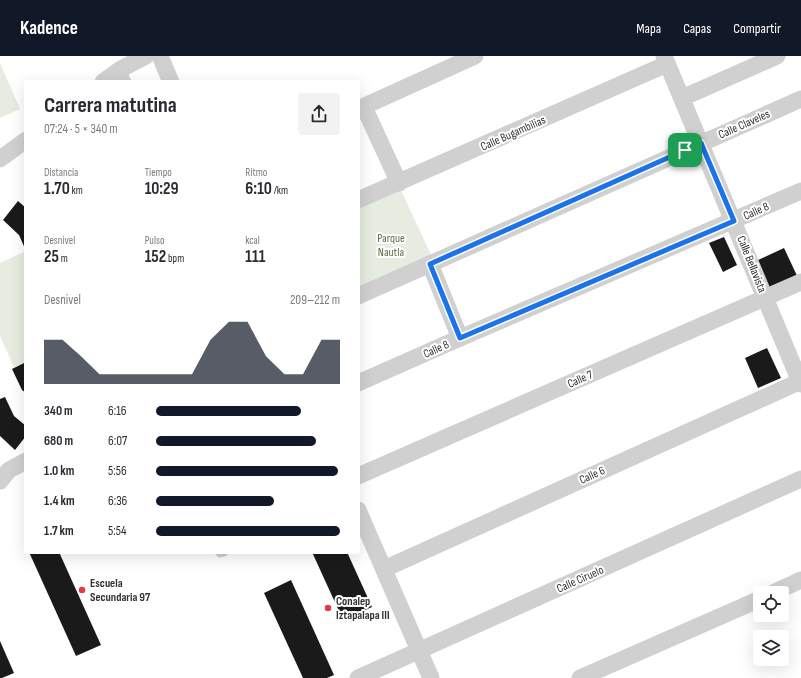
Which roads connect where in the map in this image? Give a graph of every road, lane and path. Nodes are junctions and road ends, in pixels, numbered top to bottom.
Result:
1 (146, 56) edge
2 (160, 56) edge
3 (475, 56) edge
4 (776, 56) edge
5 (666, 60) edge
6 (124, 76) edge
7 (110, 80) edge
8 (170, 80) edge
9 (682, 98) junction
10 (801, 99) edge
11 (361, 108) edge
12 (24, 141) edge
13 (701, 143) junction
14 (0, 159) edge
15 (399, 183) junction
16 (801, 191) edge
17 (360, 199) edge
18 (734, 221) junction
19 (430, 264) junction
20 (801, 282) edge
21 (360, 295) edge
22 (765, 298) junction
23 (460, 338) junction
24 (360, 382) edge
25 (801, 382) edge
26 (24, 462) edge
27 (360, 475) edge
28 (801, 479) edge
29 (0, 481) edge
30 (360, 515) edge
31 (384, 569) junction
32 (801, 580) edge
33 (788, 586) edge
34 (753, 602) edge
35 (420, 651) junction
36 (358, 678) edge
37 (431, 678) edge
38 (580, 678) edge

1 - 6 street
2 - 8 street
3 - 11 street
4 - 9 street
5 - 9 street, Calle Bellavista
5 - 15 street, Calle Bugambilias
6 - 7 street
9 - 13 street, Calle Bellavista
10 - 13 street, Calle Claveles
11 - 15 street
12 - 14 street
13 - 18 street, Calle Bellavista
13 - 19 street, Calle Claveles
15 - 17 street, Calle Bugambilias
16 - 18 street, Calle 8
18 - 22 street, Calle Bellavista
18 - 23 street, Calle 8
19 - 21 street, Calle Claveles
19 - 23 street
20 - 22 street, Calle 7
22 - 25 street, Calle Bellavista
22 - 27 street, Calle 7
23 - 24 street, Calle 8
25 - 31 street, Calle 6
26 - 29 street
28 - 35 street, Calle Ciruelo
30 - 31 street
31 - 35 street
32 - 33 street
34 - 38 street
35 - 36 street, Calle Ciruelo
35 - 37 street

